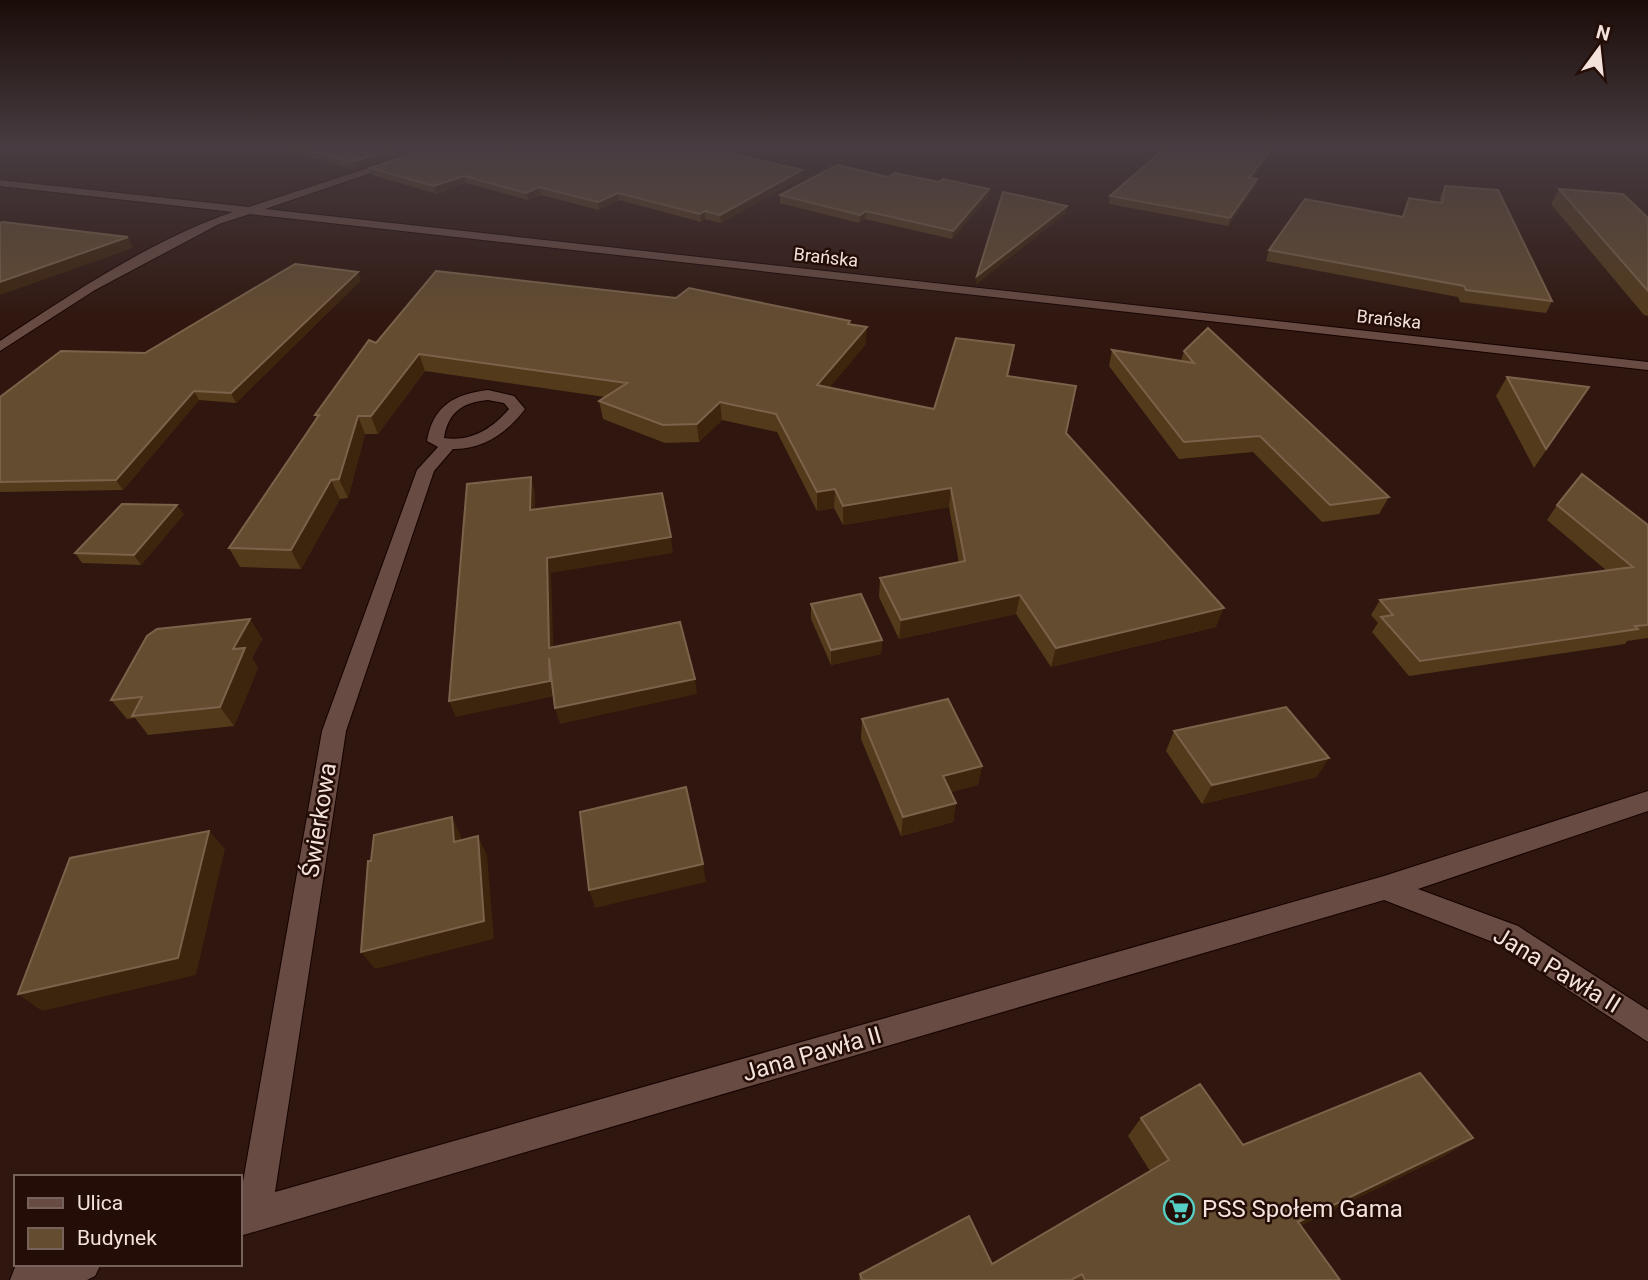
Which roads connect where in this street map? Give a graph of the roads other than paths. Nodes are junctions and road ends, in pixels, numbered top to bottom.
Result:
1 (219, 207) edge
2 (259, 207) edge
3 (249, 210) junction
4 (0, 347) edge
5 (1648, 366) edge
6 (448, 445) junction
7 (1648, 801) edge
8 (1384, 888) junction
9 (1648, 1027) edge
10 (247, 1217) edge
11 (76, 1266) edge
12 (28, 1280) edge

1 - 3 street, Brańska
2 - 3 street
3 - 4 street
3 - 5 street, Brańska
6 - 6 street
6 - 10 street, Świerkowa
7 - 8 street, Jana Pawła II
8 - 9 street, Jana Pawła II
8 - 10 street, Jana Pawła II
11 - 12 street

